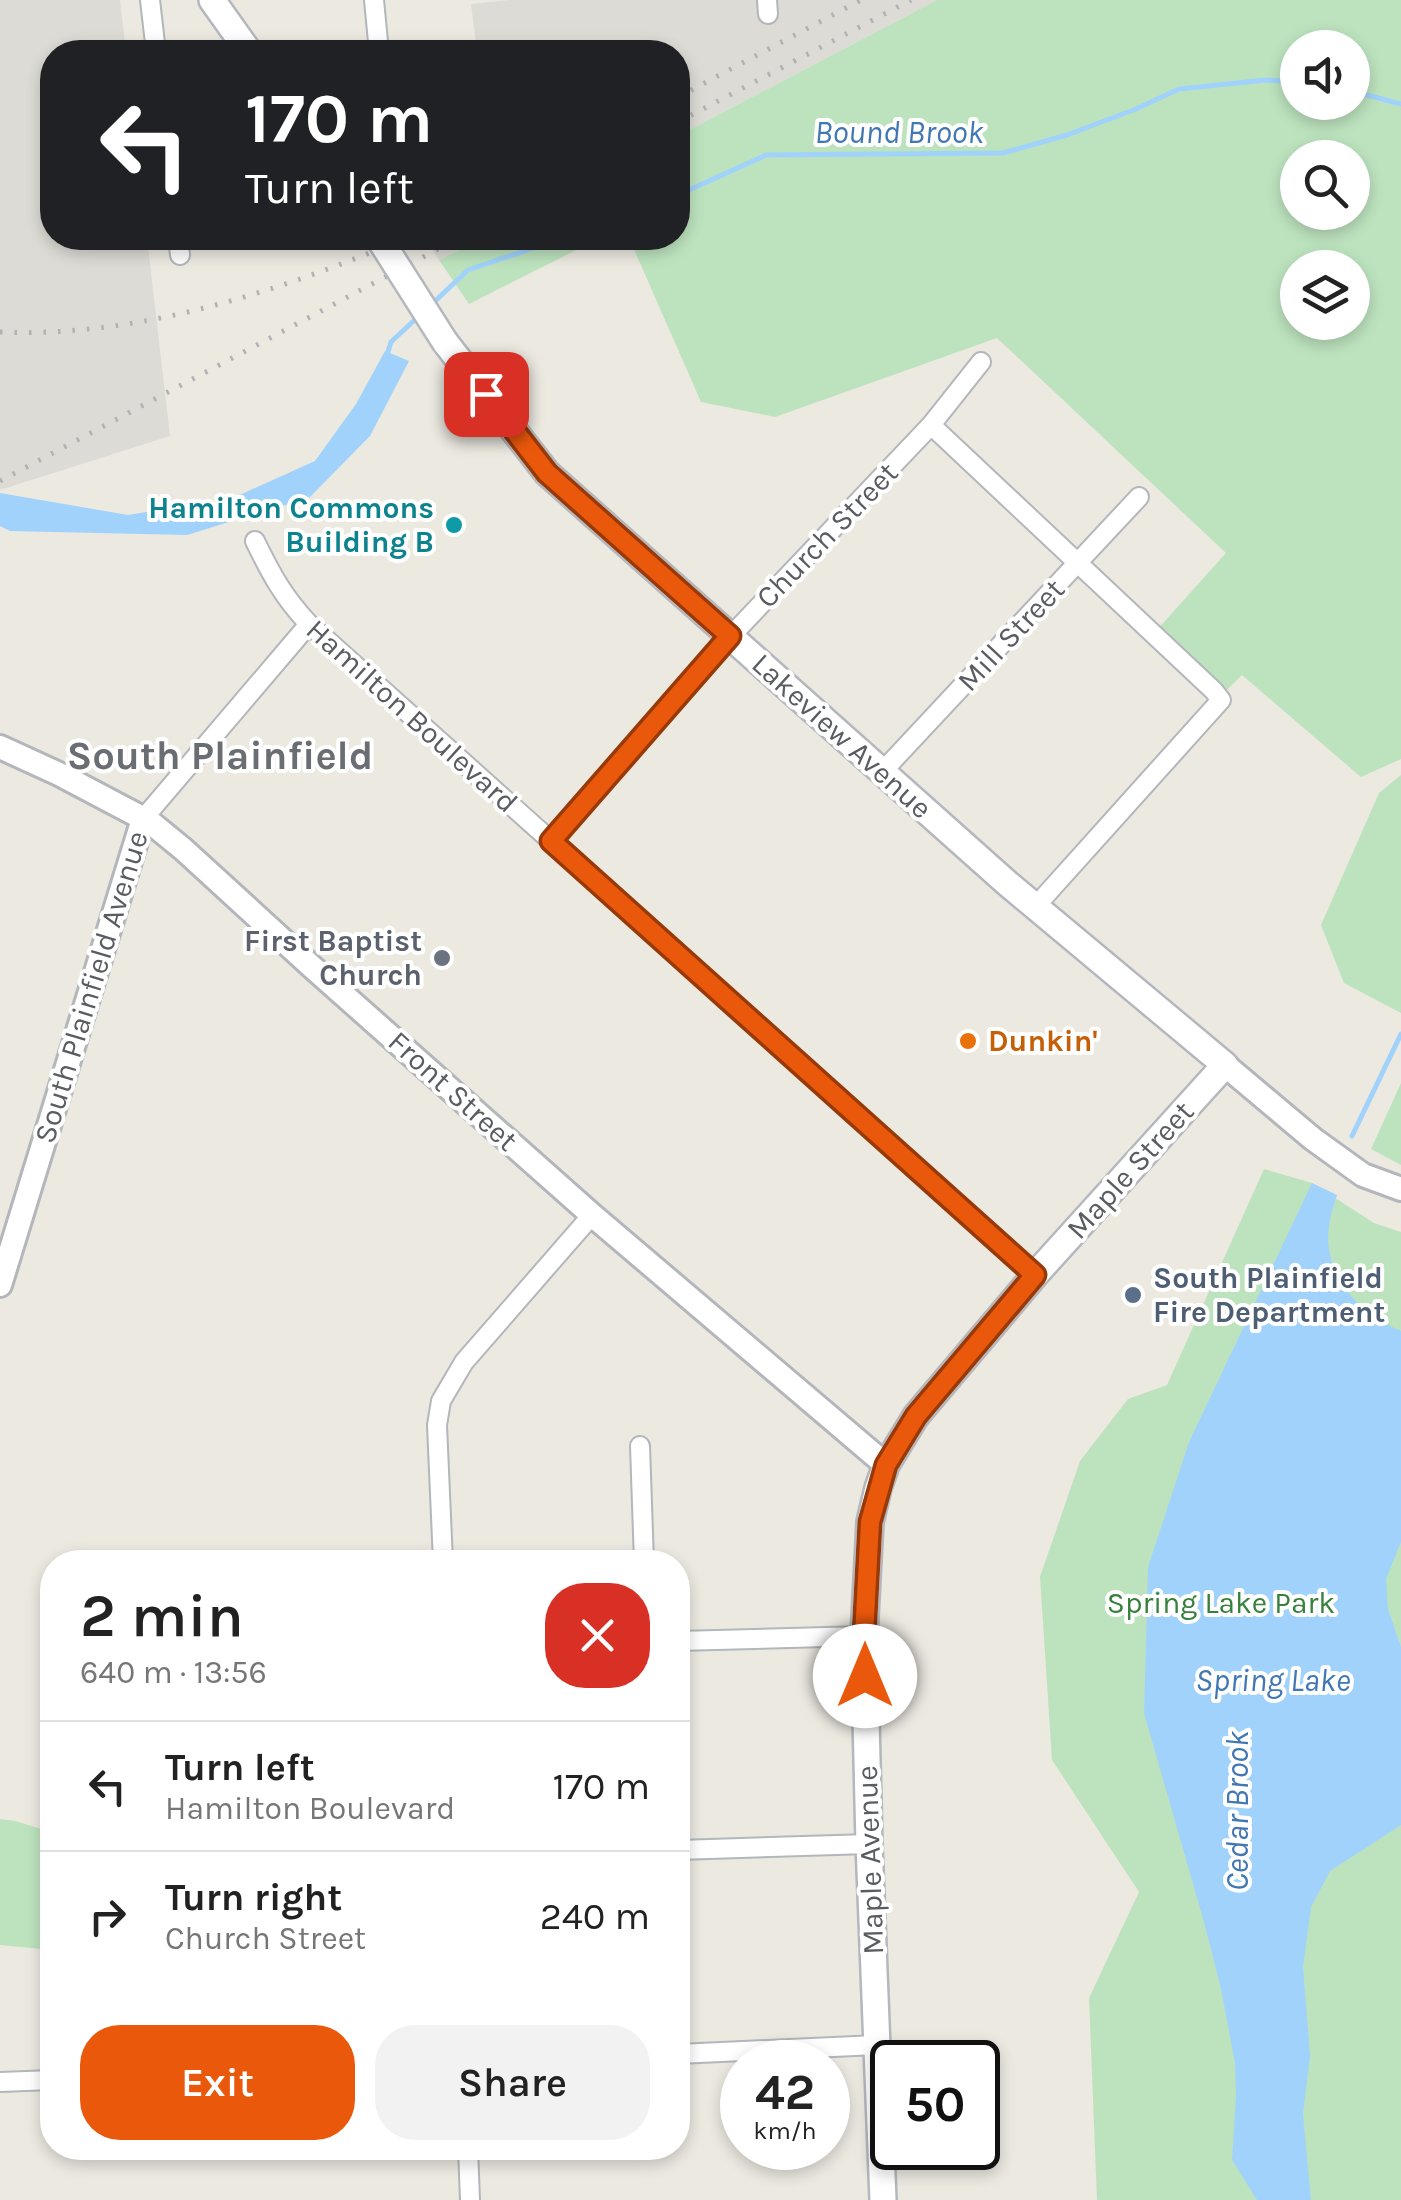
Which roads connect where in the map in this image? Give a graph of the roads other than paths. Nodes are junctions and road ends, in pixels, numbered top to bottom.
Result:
1 (150, 0) edge
2 (212, 0) edge
3 (374, 0) edge
4 (155, 40) edge
5 (240, 40) edge
6 (379, 40) edge
7 (387, 250) edge
8 (981, 362) dead end
9 (932, 425) junction
10 (1139, 497) dead end
11 (255, 541) dead end
12 (1078, 564) junction
13 (310, 624) junction
14 (730, 636) junction
15 (0, 747) edge
16 (882, 772) junction
17 (142, 818) junction
18 (551, 841) junction
19 (1035, 907) junction
20 (1224, 1065) junction
21 (1401, 1188) edge
22 (592, 1215) junction
23 (1035, 1275) junction
24 (0, 1286) edge
25 (640, 1446) dead end
26 (886, 1465) junction
27 (443, 1550) edge
28 (644, 1550) edge
29 (864, 1636) junction
30 (690, 1641) edge
31 (868, 1844) junction
32 (690, 1850) edge
33 (877, 2040) edge
34 (870, 2046) edge
35 (690, 2054) edge
36 (40, 2080) edge
37 (0, 2082) edge
38 (468, 2160) edge
39 (882, 2170) edge
40 (470, 2200) edge
41 (883, 2200) edge

1 - 4 street
2 - 5 main road
3 - 6 street
7 - 14 main road, Lakeview Avenue, bridge
8 - 9 street, Church Street
9 - 12 street
9 - 14 street, Church Street
10 - 12 street, Mill Street
11 - 13 street, Hamilton Boulevard
12 - 16 street, Mill Street
12 - 19 street
13 - 17 street, South Plainfield Avenue
13 - 18 street, Hamilton Boulevard
14 - 16 main road, Lakeview Avenue
14 - 18 street, Church Street
15 - 17 street, Front Street
16 - 19 main road, Lakeview Avenue
17 - 22 street, Front Street
17 - 24 street, South Plainfield Avenue
18 - 23 street, Hamilton Boulevard
19 - 20 main road, Lakeview Avenue
20 - 21 street
20 - 23 main road, Maple Street
22 - 26 street, Front Street
22 - 27 street
23 - 26 main road, Maple Avenue
25 - 28 street
26 - 29 main road, Maple Avenue
29 - 30 street
29 - 31 main road, Maple Avenue
31 - 32 street
31 - 33 main road, Maple Avenue
34 - 35 street
36 - 37 street
38 - 40 street
39 - 41 main road, Maple Avenue

